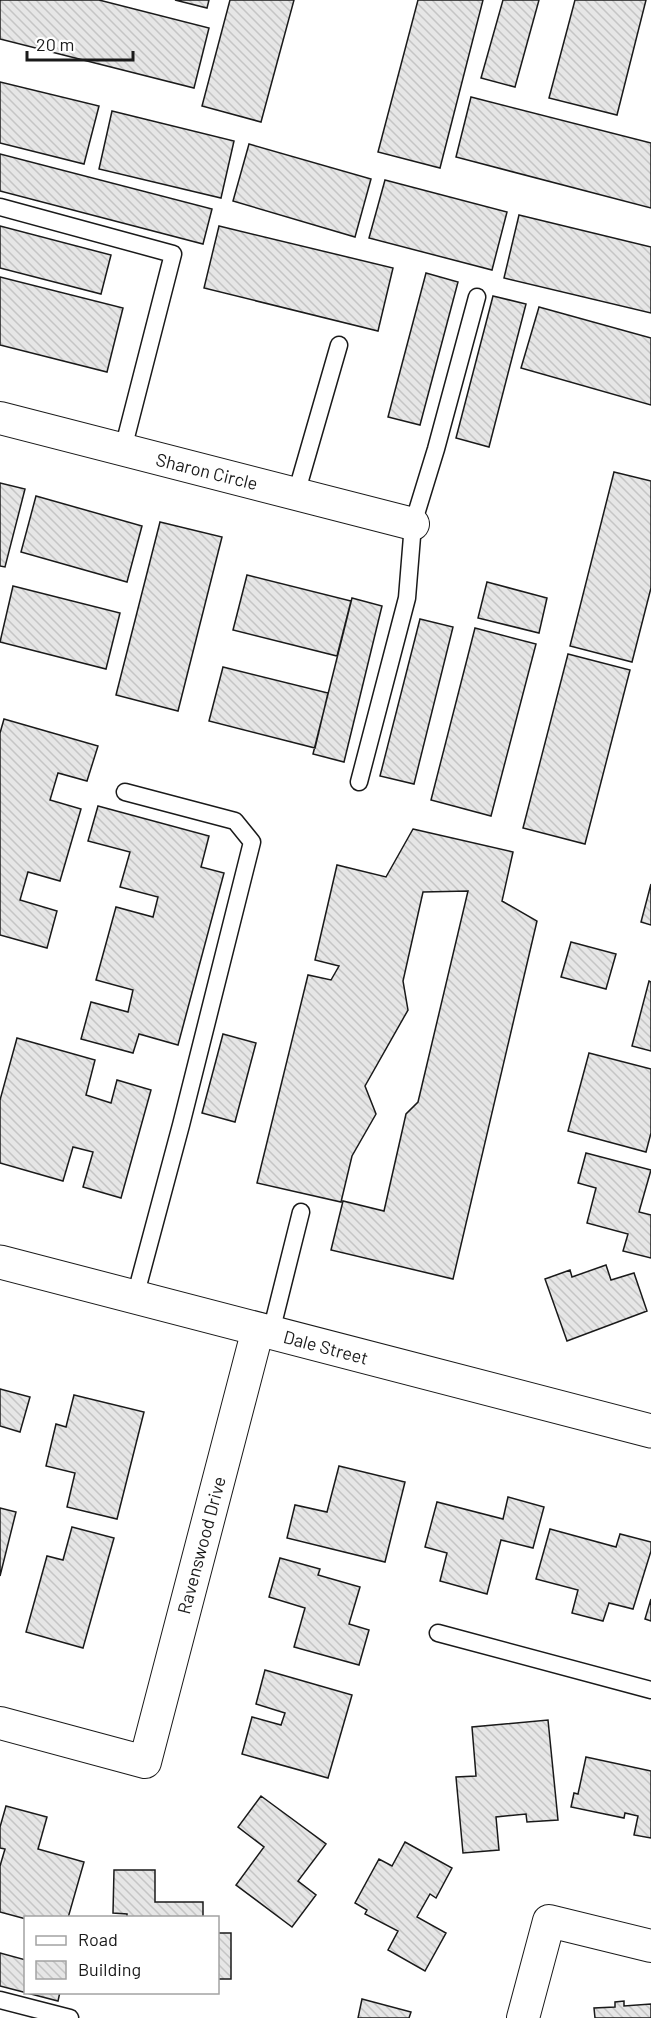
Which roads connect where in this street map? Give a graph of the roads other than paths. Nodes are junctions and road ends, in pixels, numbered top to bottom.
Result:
1 (0, 207) edge
2 (477, 297) dead end
3 (339, 345) dead end
4 (0, 418) edge
5 (123, 450) junction
6 (296, 494) junction
7 (413, 524) junction
8 (359, 782) dead end
9 (124, 792) dead end
10 (301, 1212) dead end
11 (0, 1262) edge
12 (135, 1297) junction
13 (264, 1331) junction
14 (651, 1431) edge
15 (438, 1632) dead end
16 (651, 1690) edge
17 (0, 1723) edge
18 (651, 1946) edge
19 (0, 2000) edge
20 (70, 2018) edge
21 (523, 2018) edge

1 - 5 lane
2 - 7 lane
3 - 6 lane
4 - 5 street, Sharon Circle
5 - 6 street, Sharon Circle
6 - 7 street, Sharon Circle
7 - 8 lane
9 - 12 lane
10 - 13 lane
11 - 12 street, Dale Street
12 - 13 street, Dale Street
13 - 14 street, Dale Street
13 - 17 street, Ravenswood Drive
15 - 16 lane
18 - 21 street
19 - 20 lane

